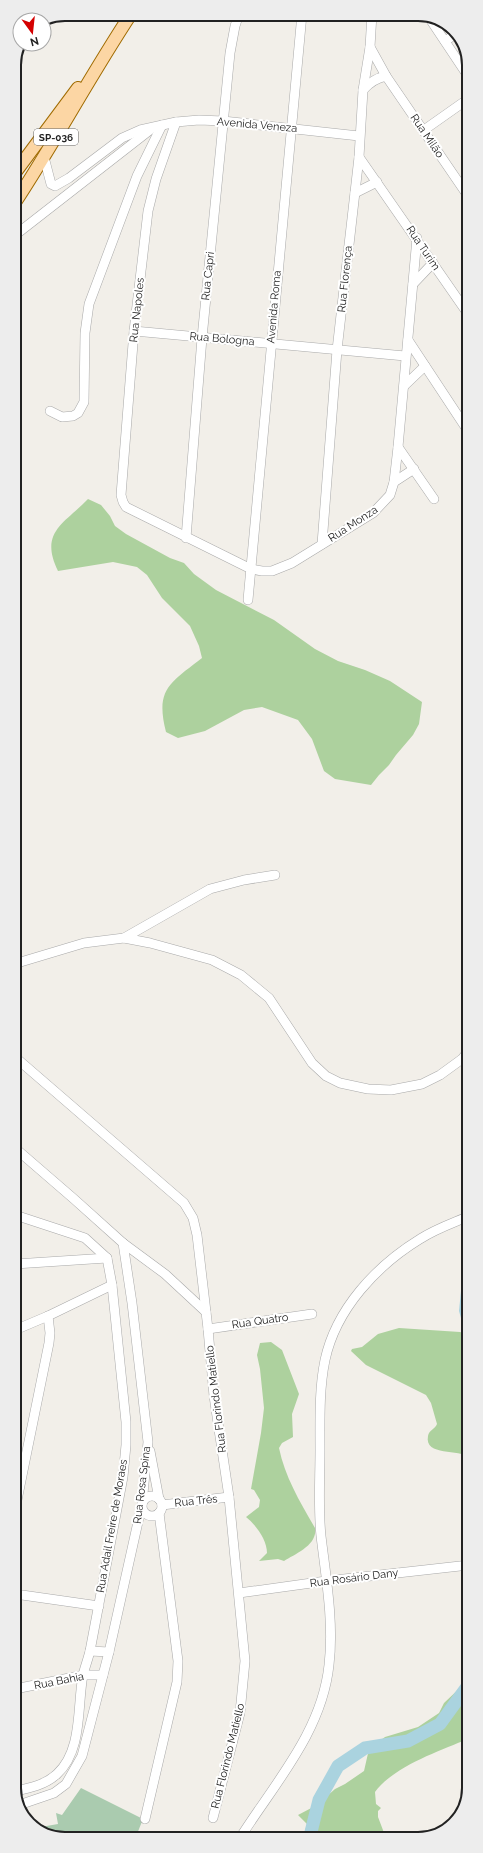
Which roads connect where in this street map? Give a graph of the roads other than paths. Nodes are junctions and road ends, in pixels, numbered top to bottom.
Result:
1 (126, 21) edge
2 (237, 21) edge
3 (301, 21) edge
4 (372, 21) edge
5 (433, 24) edge
6 (452, 37) edge
7 (445, 41) junction
8 (370, 47) junction
9 (462, 67) edge
10 (96, 68) junction
11 (386, 76) junction
12 (363, 90) junction
13 (462, 103) edge
14 (223, 121) junction
15 (176, 122) junction
16 (159, 125) junction
17 (290, 128) junction
18 (424, 130) junction
19 (360, 136) junction
20 (29, 151) junction
21 (359, 157) junction
22 (44, 158) junction
23 (21, 163) edge
24 (377, 182) junction
25 (462, 187) edge
26 (355, 192) junction
27 (21, 193) edge
28 (21, 231) edge
29 (417, 238) junction
30 (433, 263) junction
31 (413, 284) junction
32 (462, 298) edge
33 (134, 331) junction
34 (202, 338) junction
35 (408, 340) junction
36 (271, 344) junction
37 (337, 350) junction
38 (405, 356) junction
39 (425, 366) junction
40 (404, 386) junction
41 (50, 411) dead end
42 (462, 422) edge
43 (398, 447) junction
44 (414, 469) junction
45 (394, 482) junction
46 (434, 499) dead end
47 (123, 502) joint
48 (186, 538) junction
49 (322, 544) junction
50 (251, 569) junction
51 (248, 600) dead end
52 (275, 875) dead end
53 (124, 938) junction
54 (21, 962) edge
55 (462, 1059) edge
56 (21, 1063) edge
57 (21, 1153) edge
58 (21, 1217) edge
59 (462, 1219) edge
60 (123, 1243) junction
61 (107, 1258) junction
62 (21, 1264) edge
63 (112, 1285) junction
64 (206, 1312) junction
65 (312, 1314) dead end
66 (48, 1316) junction
67 (21, 1327) edge
68 (208, 1329) junction
69 (148, 1442) junction
70 (21, 1471) edge
71 (230, 1497) junction
72 (142, 1504) junction
73 (160, 1506) junction
74 (462, 1566) edge
75 (326, 1580) junction
76 (239, 1593) junction
77 (21, 1595) edge
78 (98, 1606) junction
79 (90, 1651) junction
80 (109, 1652) junction
81 (84, 1675) junction
82 (103, 1675) junction
83 (21, 1688) edge
84 (21, 1790) edge
85 (24, 1804) edge
86 (213, 1818) dead end
87 (145, 1819) dead end
88 (244, 1832) edge

1 - 10 main road, SP-036
2 - 14 street, Rua Capri
3 - 17 street, Avenida Roma
4 - 8 street, Rua Florença
5 - 7 street
6 - 7 street
7 - 9 street
8 - 11 street, Rua Milão
8 - 12 street, Rua Florença
10 - 20 main road, SP-036
10 - 22 main road, SP-036
11 - 12 street
11 - 18 street, Rua Milão
12 - 19 street, Rua Florença
13 - 18 street
14 - 15 street, Avenida Veneza
14 - 17 street, Avenida Veneza
14 - 34 street, Rua Capri
15 - 16 street, Avenida Veneza
15 - 33 street, Rua Napoles
16 - 22 street, Avenida Veneza
16 - 28 street, Avenida Veneza
16 - 41 street
17 - 19 street, Avenida Veneza
17 - 36 street, Avenida Roma
18 - 25 street, Rua Milão
19 - 21 street, Rua Florença
20 - 22 main road
20 - 23 main road, SP-036
21 - 24 street, Rua Turim
21 - 26 street, Rua Florença
22 - 27 main road, SP-036
24 - 26 street
24 - 29 street, Rua Turim
26 - 37 street, Rua Florença
29 - 30 street, Rua Turim
29 - 31 street, Rua Monza
30 - 31 street
30 - 32 street, Rua Turim
31 - 35 street, Rua Monza
33 - 34 street, Rua Bologna
33 - 47 street, Rua Napoles
34 - 36 street, Rua Bologna
34 - 48 street, Rua Capri
35 - 38 street, Rua Monza
35 - 39 street
36 - 37 street, Rua Bologna
36 - 50 street, Avenida Roma
37 - 38 street, Rua Bologna
37 - 49 street, Rua Florença
38 - 40 street, Rua Monza
39 - 40 street
39 - 42 street
40 - 43 street, Rua Monza
43 - 44 street
43 - 45 street, Rua Monza
44 - 45 street
44 - 46 street
45 - 49 street, Rua Monza
47 - 48 street, Rua Monza
48 - 50 street, Rua Monza
49 - 50 street, Rua Monza
50 - 51 street, Avenida Roma
52 - 53 street
53 - 54 street
53 - 55 street
56 - 64 street, Rua Florindo Matiello
57 - 60 street
58 - 61 street
59 - 75 street
60 - 64 street
60 - 69 street, Rua Rosa Spina
61 - 62 street
61 - 63 street, Rua Adail Freire de Moraes
63 - 66 street
63 - 78 street, Rua Adail Freire de Moraes
64 - 68 street, Rua Florindo Matiello
65 - 68 street, Rua Quatro
66 - 67 street
66 - 70 street
68 - 71 street, Rua Florindo Matiello
69 - 72 street, Rua Rosa Spina
69 - 73 street
71 - 73 street, Rua Três
71 - 76 street, Rua Florindo Matiello
72 - 73 street
72 - 73 street
72 - 80 street, Rua Rosa Spina
73 - 87 street
74 - 75 street, Rua Rosário Dany
75 - 76 street, Rua Rosário Dany
75 - 88 street
76 - 86 street, Rua Florindo Matiello
77 - 78 street
78 - 79 street, Rua Adail Freire de Moraes
79 - 80 street
79 - 81 street, Rua Adail Freire de Moraes
80 - 82 street, Rua Rosa Spina
81 - 82 street, Rua Bahia
81 - 83 street, Rua Bahia
81 - 84 street, Rua Adail Freire de Moraes
82 - 85 street, Rua Rosa Spina

